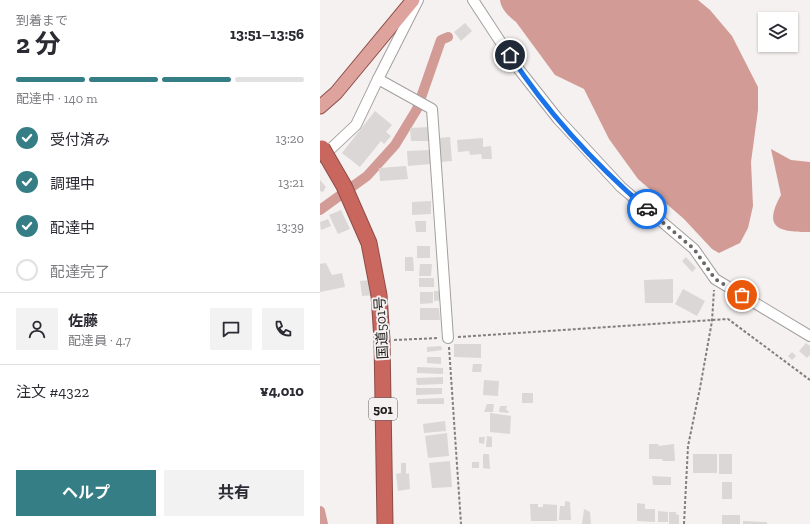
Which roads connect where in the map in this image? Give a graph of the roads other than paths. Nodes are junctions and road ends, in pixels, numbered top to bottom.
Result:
1 (413, 0) edge
2 (418, 0) edge
3 (473, 0) edge
4 (378, 79) junction
5 (320, 107) edge
6 (321, 151) edge
7 (810, 336) edge
8 (448, 338) road end
9 (384, 524) edge

1 - 5 main road
2 - 4 street
3 - 7 street
4 - 6 street
4 - 8 street
6 - 9 highway, 国道501号 / 501, bridge

